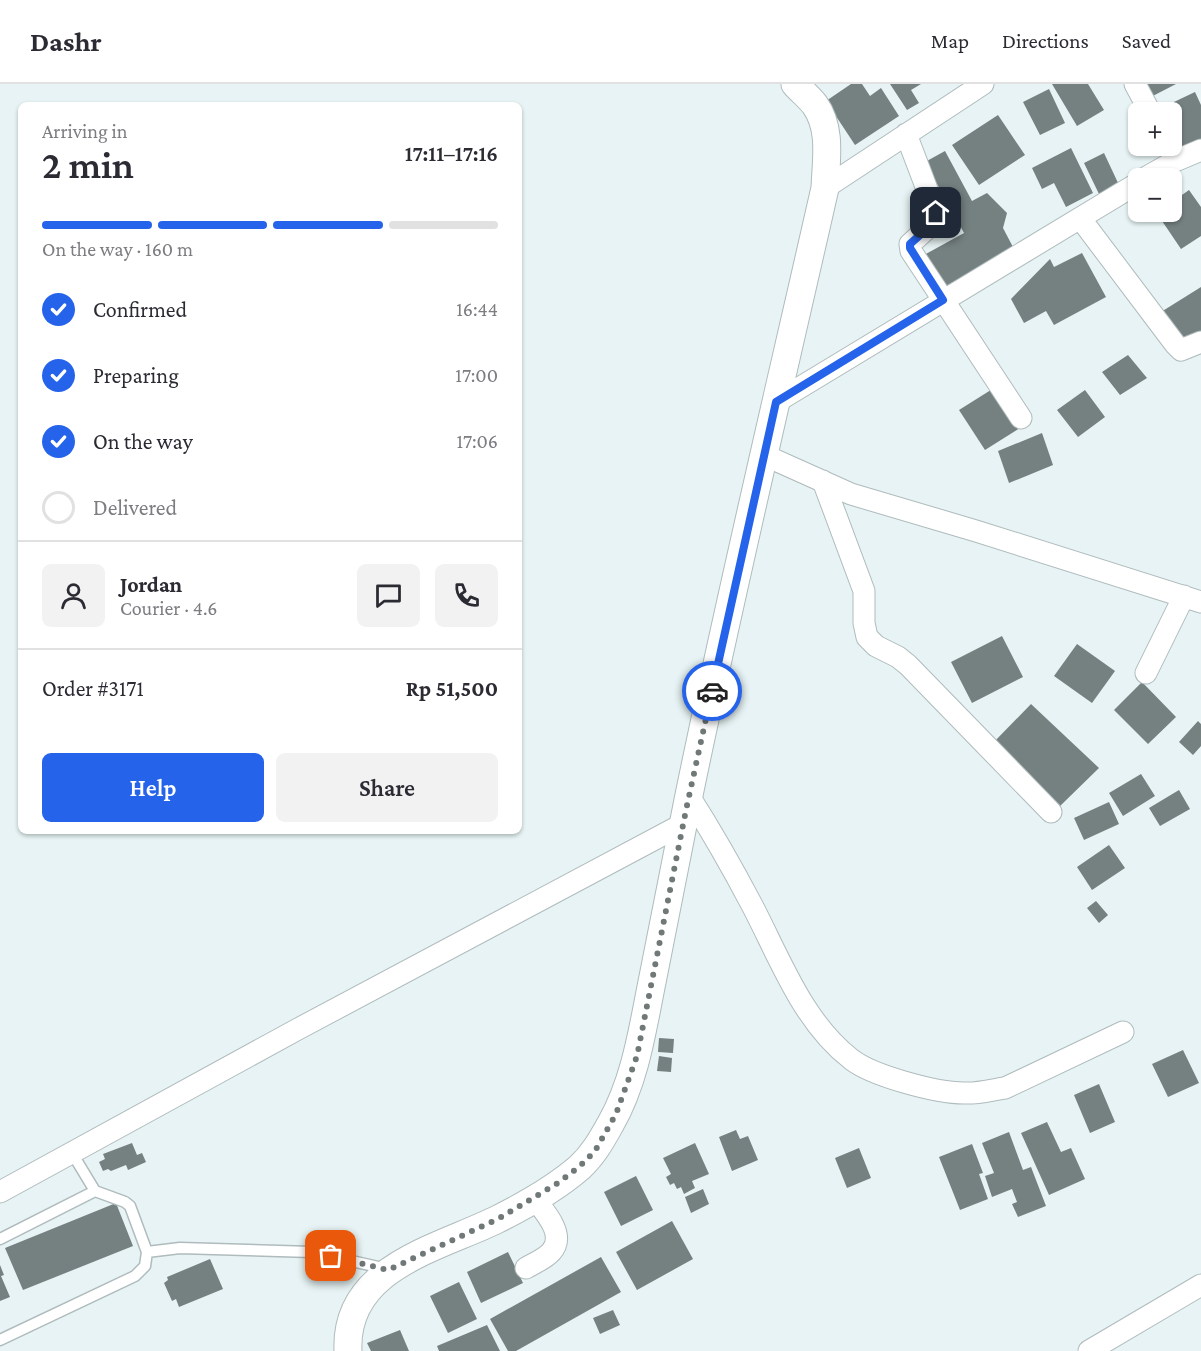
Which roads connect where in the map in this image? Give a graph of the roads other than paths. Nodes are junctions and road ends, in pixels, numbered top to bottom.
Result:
1 (795, 84) edge
2 (983, 84) edge
3 (1135, 84) edge
4 (1145, 102) edge
5 (906, 134) junction
6 (1201, 150) edge
7 (1182, 152) edge
8 (1168, 156) edge
9 (1155, 168) edge
10 (825, 188) junction
11 (1128, 189) edge
12 (1080, 218) junction
13 (943, 300) junction
14 (1201, 342) edge
15 (776, 402) junction
16 (1022, 418) dead end
17 (764, 455) junction
18 (823, 481) junction
19 (1192, 599) edge
20 (1146, 673) dead end
21 (689, 796) junction
22 (1051, 812) dead end
23 (683, 824) junction
24 (1123, 1032) dead end
25 (72, 1153) junction
26 (95, 1191) junction
27 (0, 1192) edge
28 (534, 1198) junction
29 (0, 1239) edge
30 (147, 1252) junction
31 (526, 1268) dead end
32 (388, 1270) junction
33 (1201, 1285) edge
34 (0, 1340) edge
35 (348, 1351) edge
36 (1089, 1351) edge

1 - 10 street
2 - 5 street
3 - 4 street
5 - 10 street
5 - 13 street
6 - 7 street
8 - 9 street
10 - 15 street
11 - 12 street
12 - 13 street
12 - 14 street
13 - 15 street
13 - 16 street
15 - 17 street
17 - 18 street
17 - 21 street
18 - 19 street
18 - 22 street
19 - 20 street
21 - 23 street
21 - 24 street
23 - 25 street
23 - 28 street
25 - 26 lane
25 - 27 street
26 - 29 lane
26 - 30 lane
28 - 31 street
28 - 32 street
30 - 32 lane
30 - 34 lane
32 - 35 street
33 - 36 street

